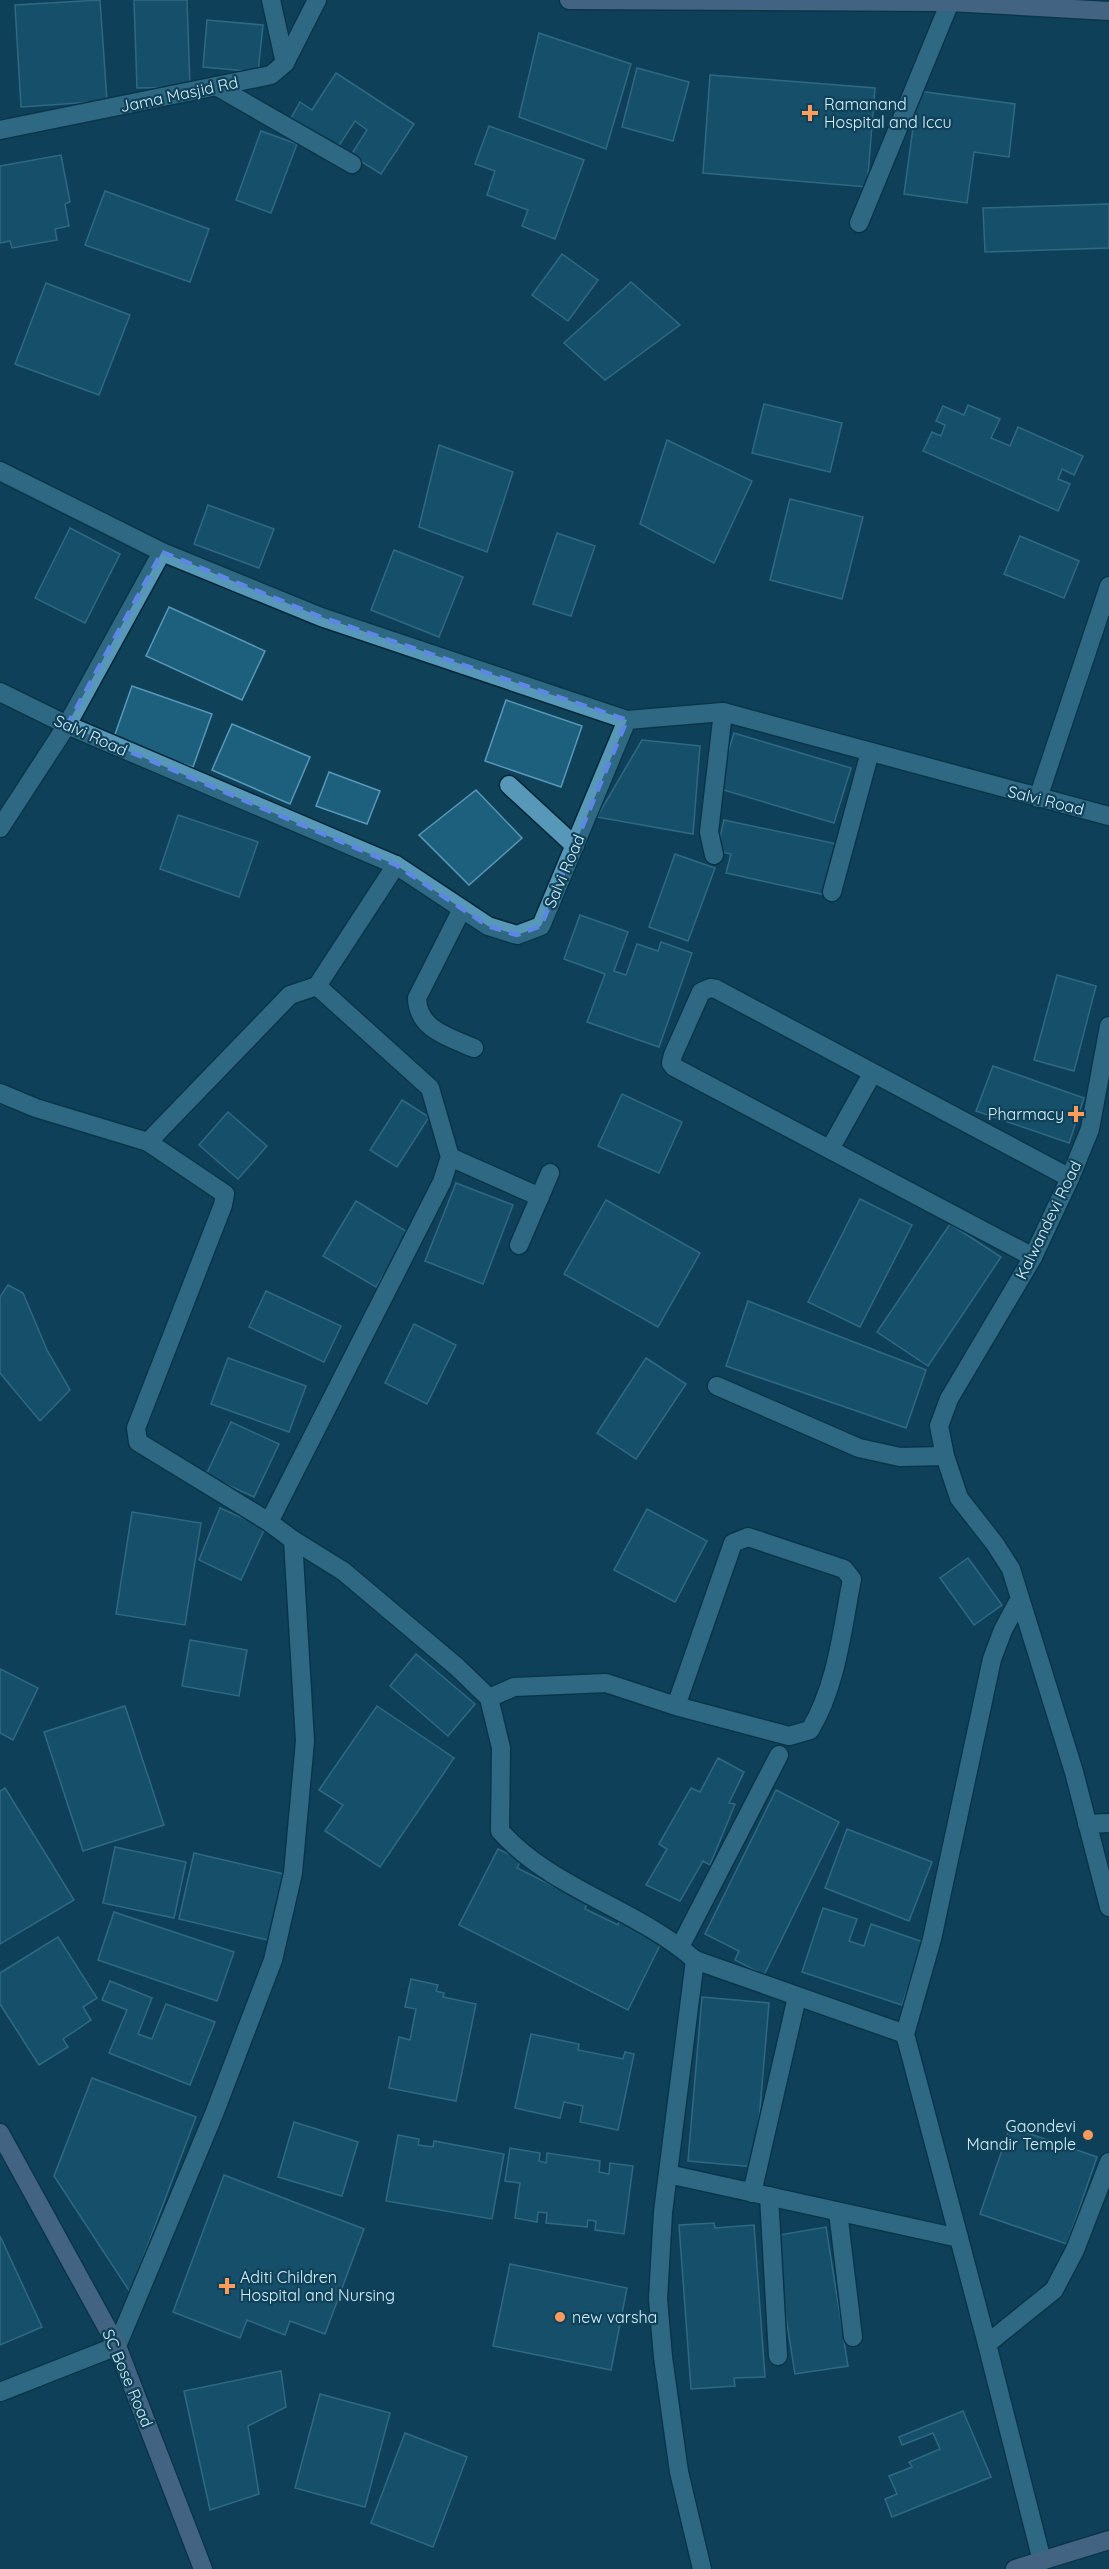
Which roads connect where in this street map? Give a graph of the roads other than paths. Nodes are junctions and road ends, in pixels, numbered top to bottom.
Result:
1 (271, 0) edge
2 (317, 0) edge
3 (577, 0) edge
4 (950, 2) junction
5 (1024, 4) edge
6 (1105, 7) edge
7 (285, 63) junction
8 (216, 86) junction
9 (0, 130) edge
10 (352, 164) dead end
11 (859, 223) dead end
12 (0, 471) edge
13 (162, 552) junction
14 (1109, 586) edge
15 (0, 692) edge
16 (723, 712) junction
17 (627, 720) junction
18 (67, 725) junction
19 (870, 752) junction
20 (509, 785) dead end
21 (1038, 798) junction
22 (1109, 816) edge
23 (0, 828) edge
24 (575, 846) junction
25 (714, 855) dead end
26 (396, 865) junction
27 (832, 892) dead end
28 (462, 909) junction
29 (317, 986) junction
30 (1109, 1026) edge
31 (474, 1048) dead end
32 (872, 1074) junction
33 (0, 1093) edge
34 (148, 1142) junction
35 (830, 1149) junction
36 (450, 1157) junction
37 (550, 1173) dead end
38 (1070, 1178) junction
39 (540, 1197) junction
40 (519, 1245) dead end
41 (1033, 1257) junction
42 (717, 1386) dead end
43 (945, 1456) junction
44 (269, 1522) junction
45 (293, 1540) junction
46 (1019, 1600) junction
47 (489, 1698) junction
48 (676, 1706) junction
49 (780, 1755) dead end
50 (1109, 1823) edge
51 (1087, 1824) junction
52 (1109, 1907) edge
53 (680, 1947) junction
54 (694, 1960) junction
55 (797, 1997) junction
56 (905, 2034) junction
57 (0, 2133) edge
58 (1109, 2162) edge
59 (668, 2174) junction
60 (761, 2194) junction
61 (838, 2212) junction
62 (958, 2238) junction
63 (853, 2337) dead end
64 (987, 2344) junction
65 (117, 2346) junction
66 (778, 2356) dead end
67 (0, 2392) edge
68 (1109, 2540) edge
69 (1042, 2561) junction
70 (203, 2569) edge
71 (702, 2569) edge
72 (1015, 2569) edge

1 - 7 street
2 - 7 street
3 - 4 street
4 - 5 street
4 - 11 street
5 - 6 street
7 - 8 street, Jama Masjid Rd
8 - 9 street, Jama Masjid Rd
8 - 10 street
12 - 13 street
13 - 17 street
13 - 18 street
14 - 21 street
15 - 18 street, Salvi Road
16 - 17 street, Salvi Road
16 - 19 street, Salvi Road
16 - 25 street
17 - 24 street, Salvi Road
18 - 23 street
18 - 26 street, Salvi Road
19 - 21 street, Salvi Road
19 - 27 street
20 - 24 street
21 - 22 street, Salvi Road
24 - 28 street, Salvi Road
26 - 28 street, Salvi Road
26 - 29 street
28 - 31 street
29 - 34 street
29 - 36 street
30 - 38 street, Kalwandevi Road
32 - 35 street
32 - 35 street
32 - 38 street
33 - 34 street
34 - 44 street
35 - 41 street
36 - 39 street
36 - 44 street
37 - 39 street
38 - 41 street, Kalwandevi Road
39 - 40 street
41 - 43 street, Kalwandevi Road
42 - 43 street
43 - 46 street, Kalwandevi Road
44 - 45 street
45 - 47 street
45 - 65 street
46 - 51 street, Kalwandevi Road
46 - 56 street
47 - 48 street
47 - 53 street
48 - 48 street
49 - 53 street
50 - 51 street
51 - 52 street, Kalwandevi Road
53 - 54 street
54 - 55 street
54 - 59 street
55 - 56 street
55 - 60 street
56 - 62 street
57 - 65 street, SC Bose Road
58 - 64 street
59 - 60 street
59 - 71 street
60 - 61 street
60 - 66 street
61 - 62 street
61 - 63 street
62 - 64 street
64 - 69 street
65 - 67 street
65 - 70 street, SC Bose Road
68 - 69 street
69 - 72 street

